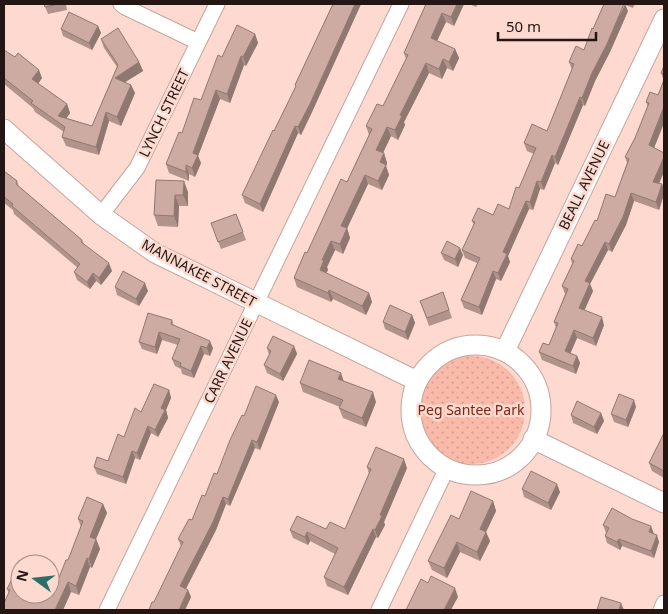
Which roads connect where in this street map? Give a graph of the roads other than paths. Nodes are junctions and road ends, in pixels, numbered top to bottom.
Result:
1 (121, 4) edge
2 (217, 4) edge
3 (401, 4) edge
4 (664, 20) edge
5 (198, 42) junction
6 (4, 129) edge
7 (101, 215) junction
8 (256, 303) junction
9 (505, 351) junction
10 (417, 382) junction
11 (534, 439) junction
12 (447, 468) junction
13 (664, 503) edge
14 (664, 603) edge
15 (107, 610) edge
16 (379, 610) edge
17 (661, 610) edge

1 - 5 street
2 - 5 street, LYNCH STREET
3 - 8 street, CARR AVENUE
4 - 9 street, BEALL AVENUE
5 - 7 street, LYNCH STREET
6 - 7 street, MANNAKEE STREET
7 - 8 street, MANNAKEE STREET
8 - 10 street, MANNAKEE STREET
8 - 15 street, CARR AVENUE
9 - 10 street
9 - 11 street
10 - 12 street
11 - 12 street
11 - 13 street
12 - 16 street
14 - 17 street

